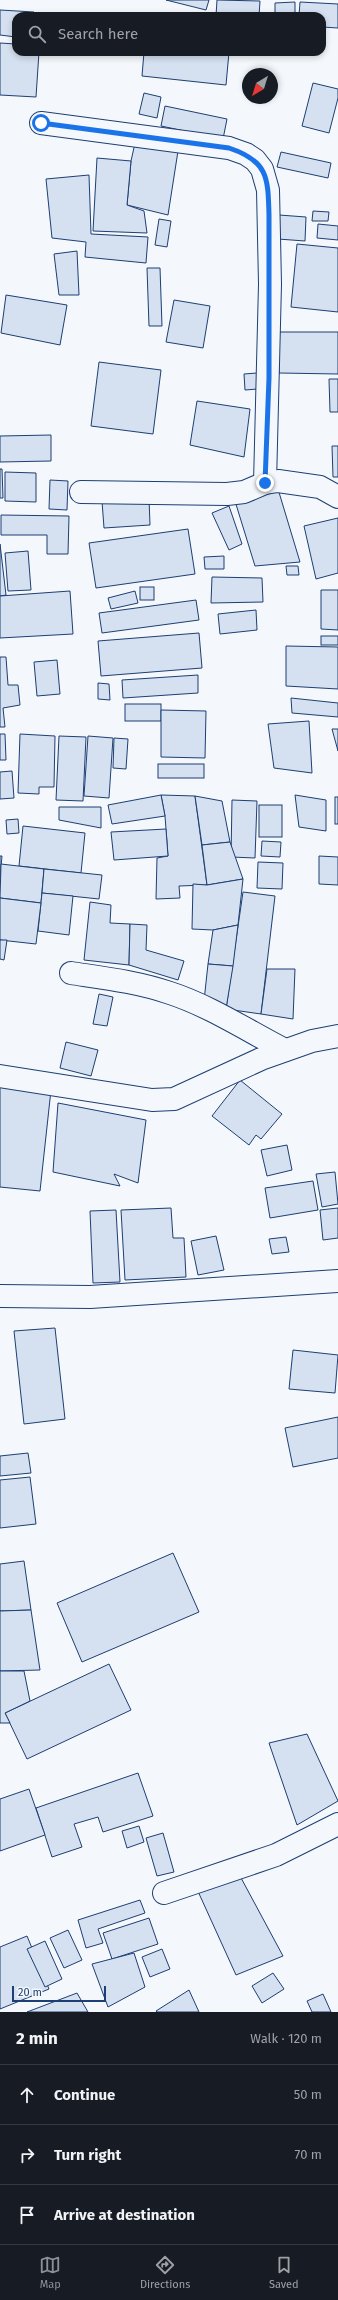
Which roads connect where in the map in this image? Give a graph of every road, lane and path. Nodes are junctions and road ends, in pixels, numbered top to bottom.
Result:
1 (41, 123) dead end
2 (265, 483) junction
3 (81, 492) dead end
4 (338, 497) edge
5 (71, 973) dead end
6 (338, 1036) edge
7 (286, 1050) junction
8 (0, 1076) edge
9 (338, 1281) edge
10 (0, 1296) edge
11 (338, 1824) edge
12 (164, 1893) dead end

1 - 2 street
2 - 3 street
2 - 4 street
5 - 7 street
6 - 7 street
7 - 8 street
9 - 10 street
11 - 12 street

